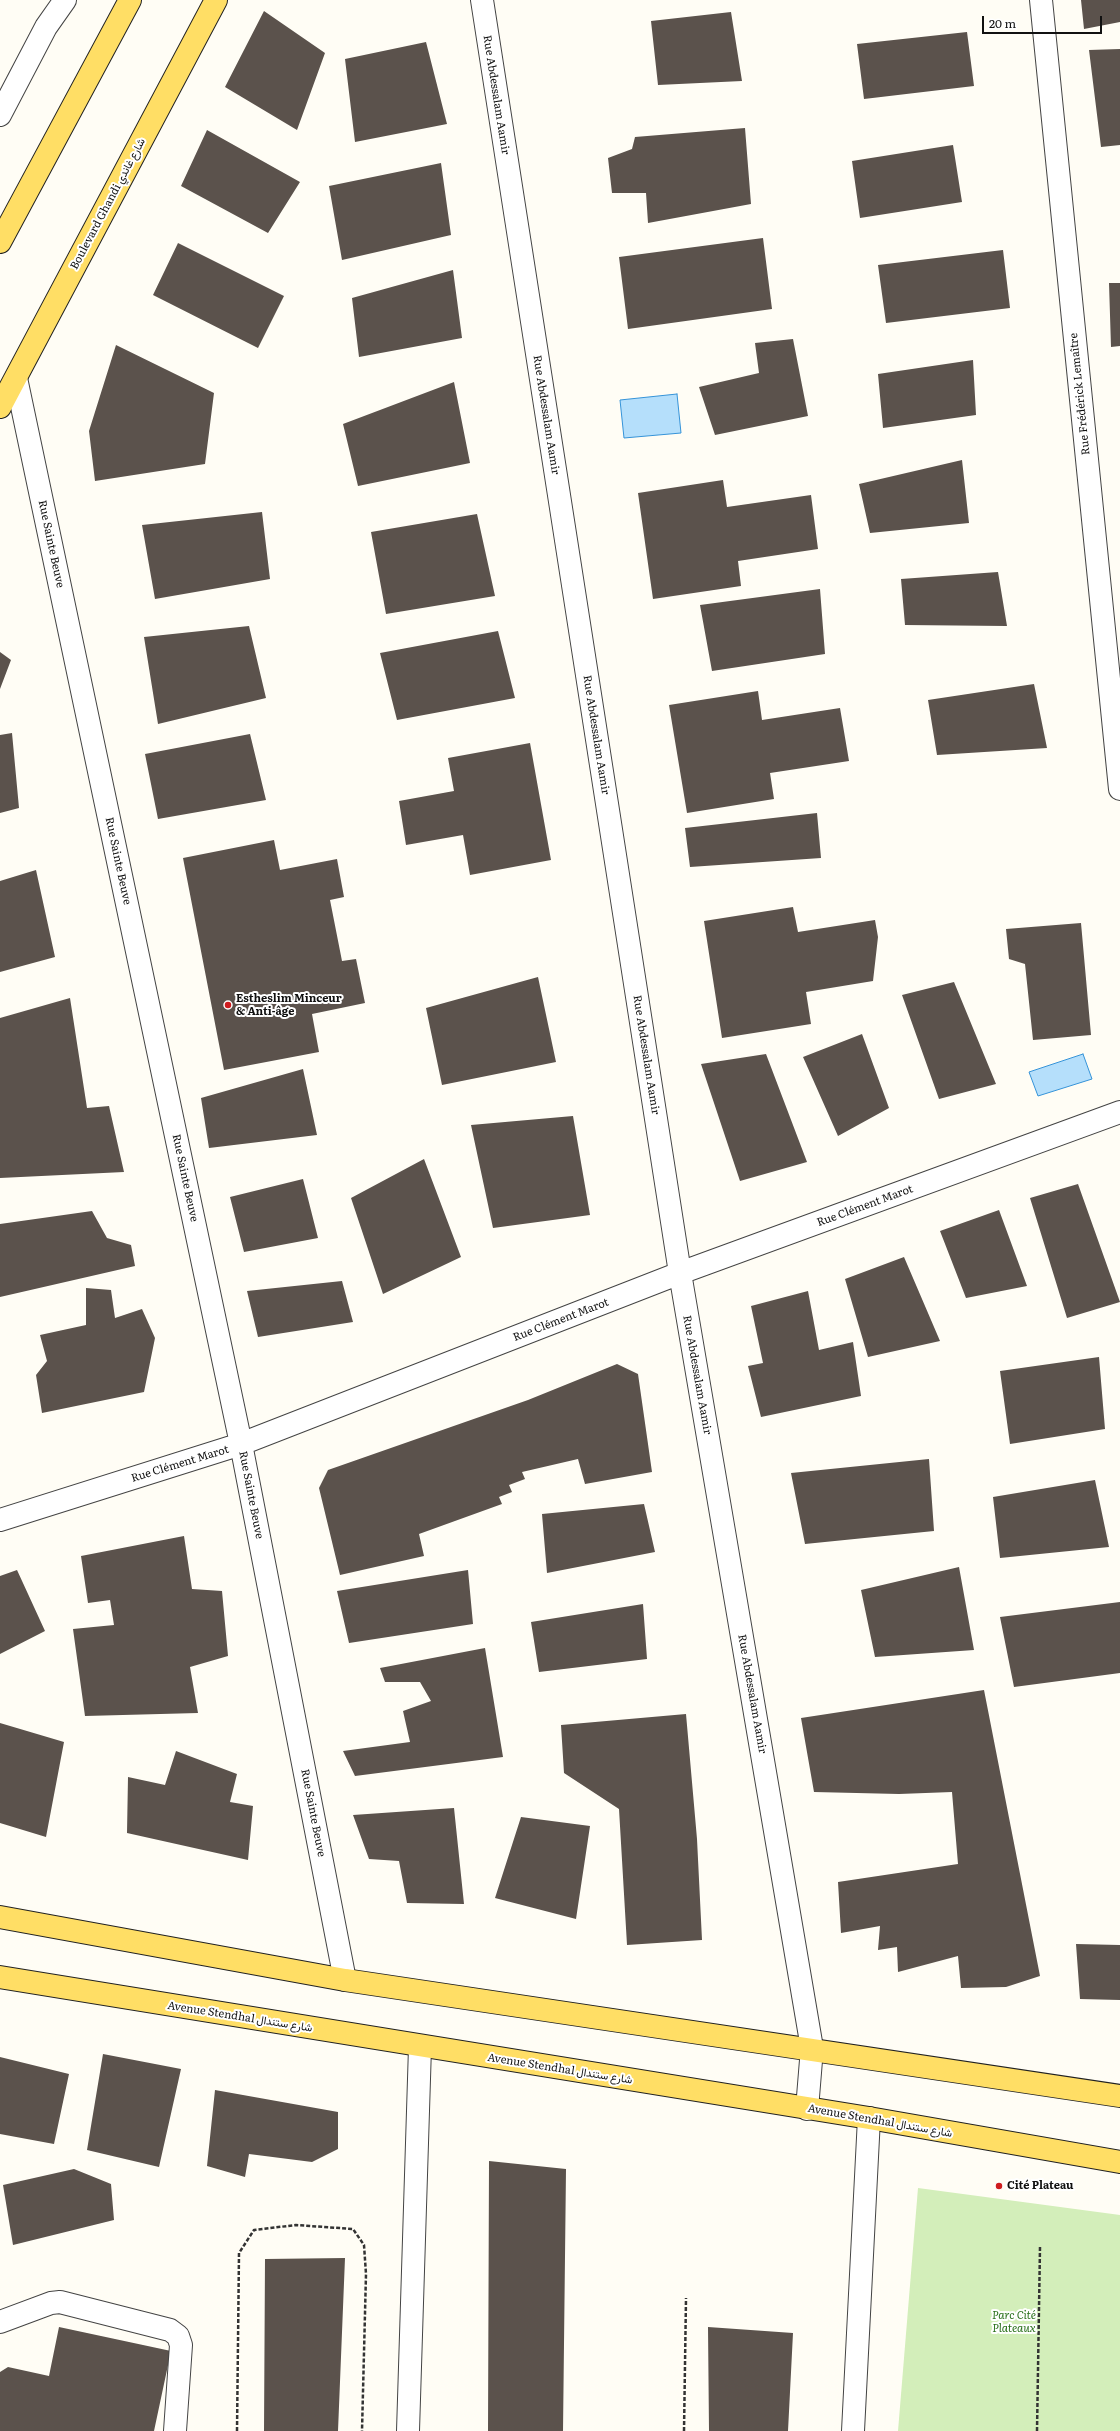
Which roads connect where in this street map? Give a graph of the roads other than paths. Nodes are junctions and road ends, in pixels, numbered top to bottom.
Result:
1 (65, 0) edge
2 (130, 0) edge
3 (216, 0) edge
4 (482, 0) edge
5 (1041, 0) edge
6 (0, 115) edge
7 (0, 242) edge
8 (16, 378) junction
9 (0, 407) edge
10 (1120, 789) edge
11 (1120, 1112) edge
12 (680, 1274) junction
13 (241, 1444) junction
14 (0, 1520) edge
15 (0, 1917) edge
16 (0, 1977) edge
17 (345, 1980) junction
18 (420, 2047) junction
19 (812, 2048) junction
20 (1120, 2096) edge
21 (807, 2109) junction
22 (869, 2118) junction
23 (1120, 2162) edge
24 (0, 2322) edge
25 (175, 2431) edge
26 (408, 2431) edge
27 (853, 2431) edge

1 - 6 street
2 - 7 main road
3 - 8 main road, Boulevard Ghandi شارع غاندي
4 - 12 street, Rue Abdessalam Aamir
5 - 10 street, Rue Frédérick Lemaître
8 - 9 main road, Boulevard Ghandi شارع غاندي
8 - 13 street, Rue Sainte Beuve
11 - 12 street, Rue Clément Marot
12 - 13 street, Rue Clément Marot
12 - 19 street, Rue Abdessalam Aamir
13 - 14 street, Rue Clément Marot
13 - 17 street, Rue Sainte Beuve
15 - 17 main road
16 - 18 main road, Avenue Stendhal شارع ستندال
17 - 19 main road
18 - 21 main road, Avenue Stendhal شارع ستندال
18 - 26 street
19 - 20 main road
19 - 21 street, Rue Abdessalam Aamir
21 - 22 main road, Avenue Stendhal شارع ستندال
22 - 23 main road, Avenue Stendhal شارع ستندال
22 - 27 street
24 - 25 street

